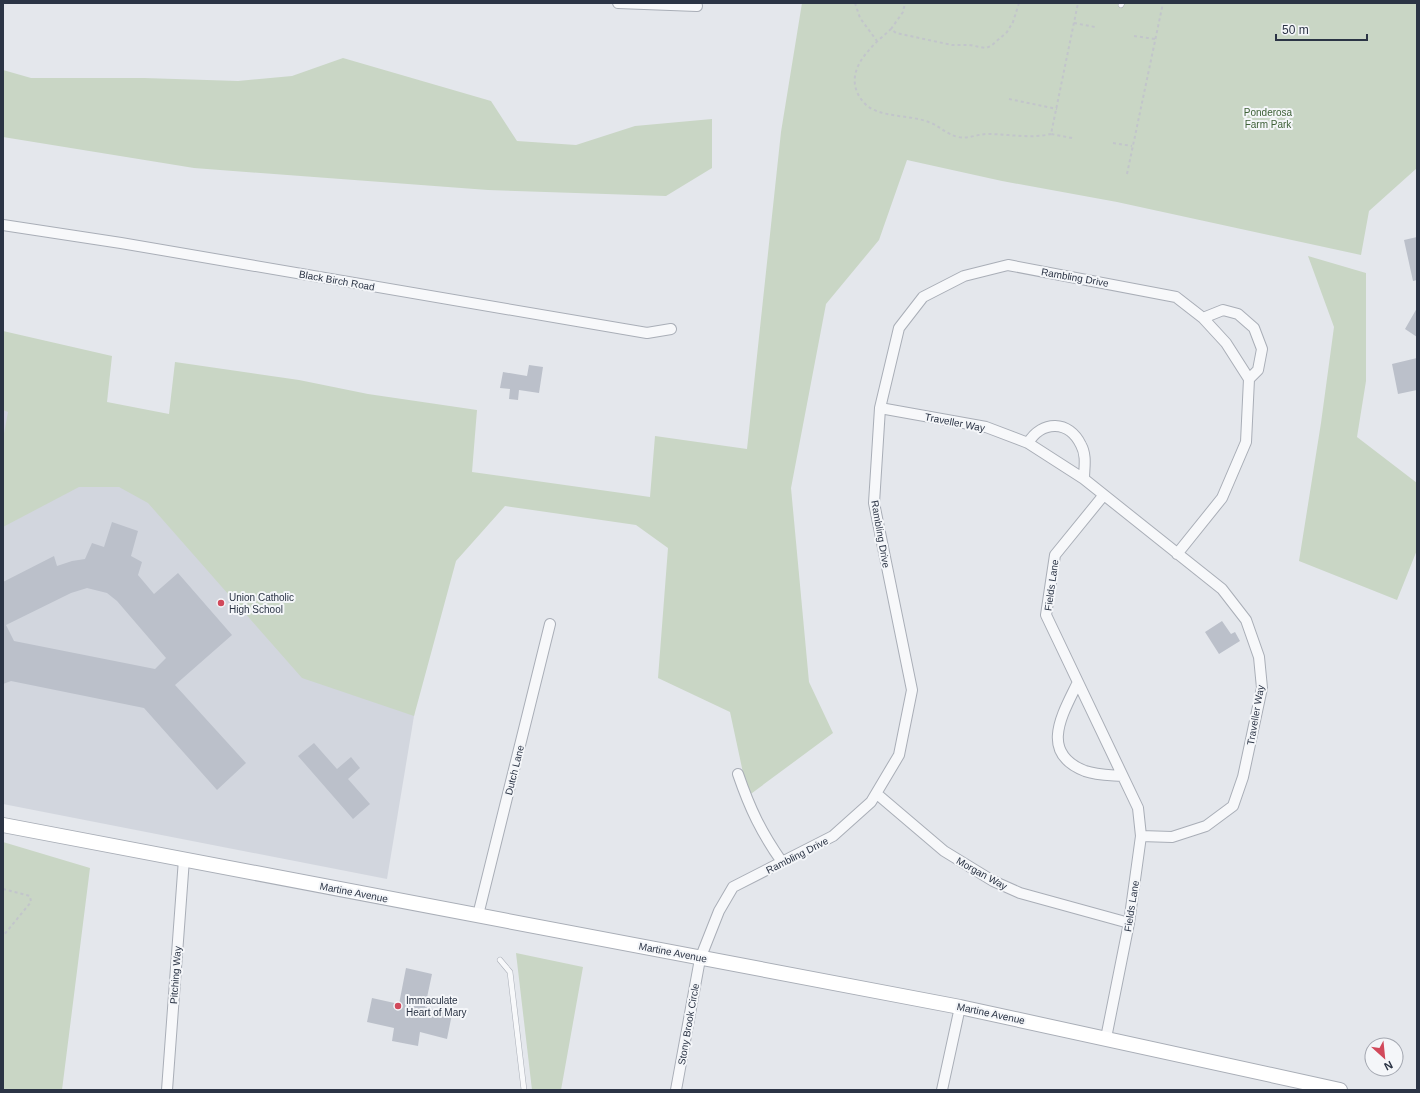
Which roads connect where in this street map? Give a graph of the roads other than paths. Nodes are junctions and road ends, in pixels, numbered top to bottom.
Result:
1 (618, 3) edge
2 (697, 6) dead end
3 (3, 225) edge
4 (1202, 318) junction
5 (671, 329) dead end
6 (1248, 379) junction
7 (880, 408) junction
8 (1028, 443) junction
9 (1084, 480) junction
10 (1103, 496) junction
11 (1177, 554) junction
12 (550, 624) dead end
13 (1077, 684) junction
14 (738, 774) dead end
15 (1122, 776) junction
16 (877, 794) junction
17 (3, 825) edge
18 (1141, 836) junction
19 (184, 859) junction
20 (782, 862) junction
21 (478, 915) junction
22 (1129, 923) junction
23 (701, 957) junction
24 (500, 960) dead end
25 (960, 1006) junction
26 (1106, 1038) junction
27 (167, 1090) edge
28 (524, 1090) edge
29 (676, 1090) edge
30 (942, 1090) edge
31 (1340, 1090) edge

1 - 2 street
3 - 5 street, Black Birch Road
4 - 6 street, Rambling Drive
4 - 6 street
4 - 7 street, Rambling Drive
6 - 11 street
7 - 8 street, Traveller Way
7 - 16 street, Rambling Drive
8 - 9 street, Traveller Way
8 - 9 street
9 - 10 street, Traveller Way
10 - 11 street, Traveller Way
10 - 13 street, Fields Lane
11 - 18 street, Traveller Way
12 - 21 street, Dutch Lane
13 - 15 street, Fields Lane
13 - 15 street
14 - 20 street
15 - 18 street, Fields Lane
16 - 20 street, Rambling Drive
16 - 22 street, Morgan Way
17 - 19 main road, Martine Avenue
18 - 22 street, Fields Lane
19 - 21 main road, Martine Avenue
19 - 27 street, Pitching Way
20 - 23 street, Rambling Drive
21 - 23 main road, Martine Avenue
22 - 26 street, Fields Lane
23 - 25 main road, Martine Avenue
23 - 29 street, Stony Brook Circle
24 - 28 lane
25 - 26 main road, Martine Avenue
25 - 30 street
26 - 31 main road, Martine Avenue

